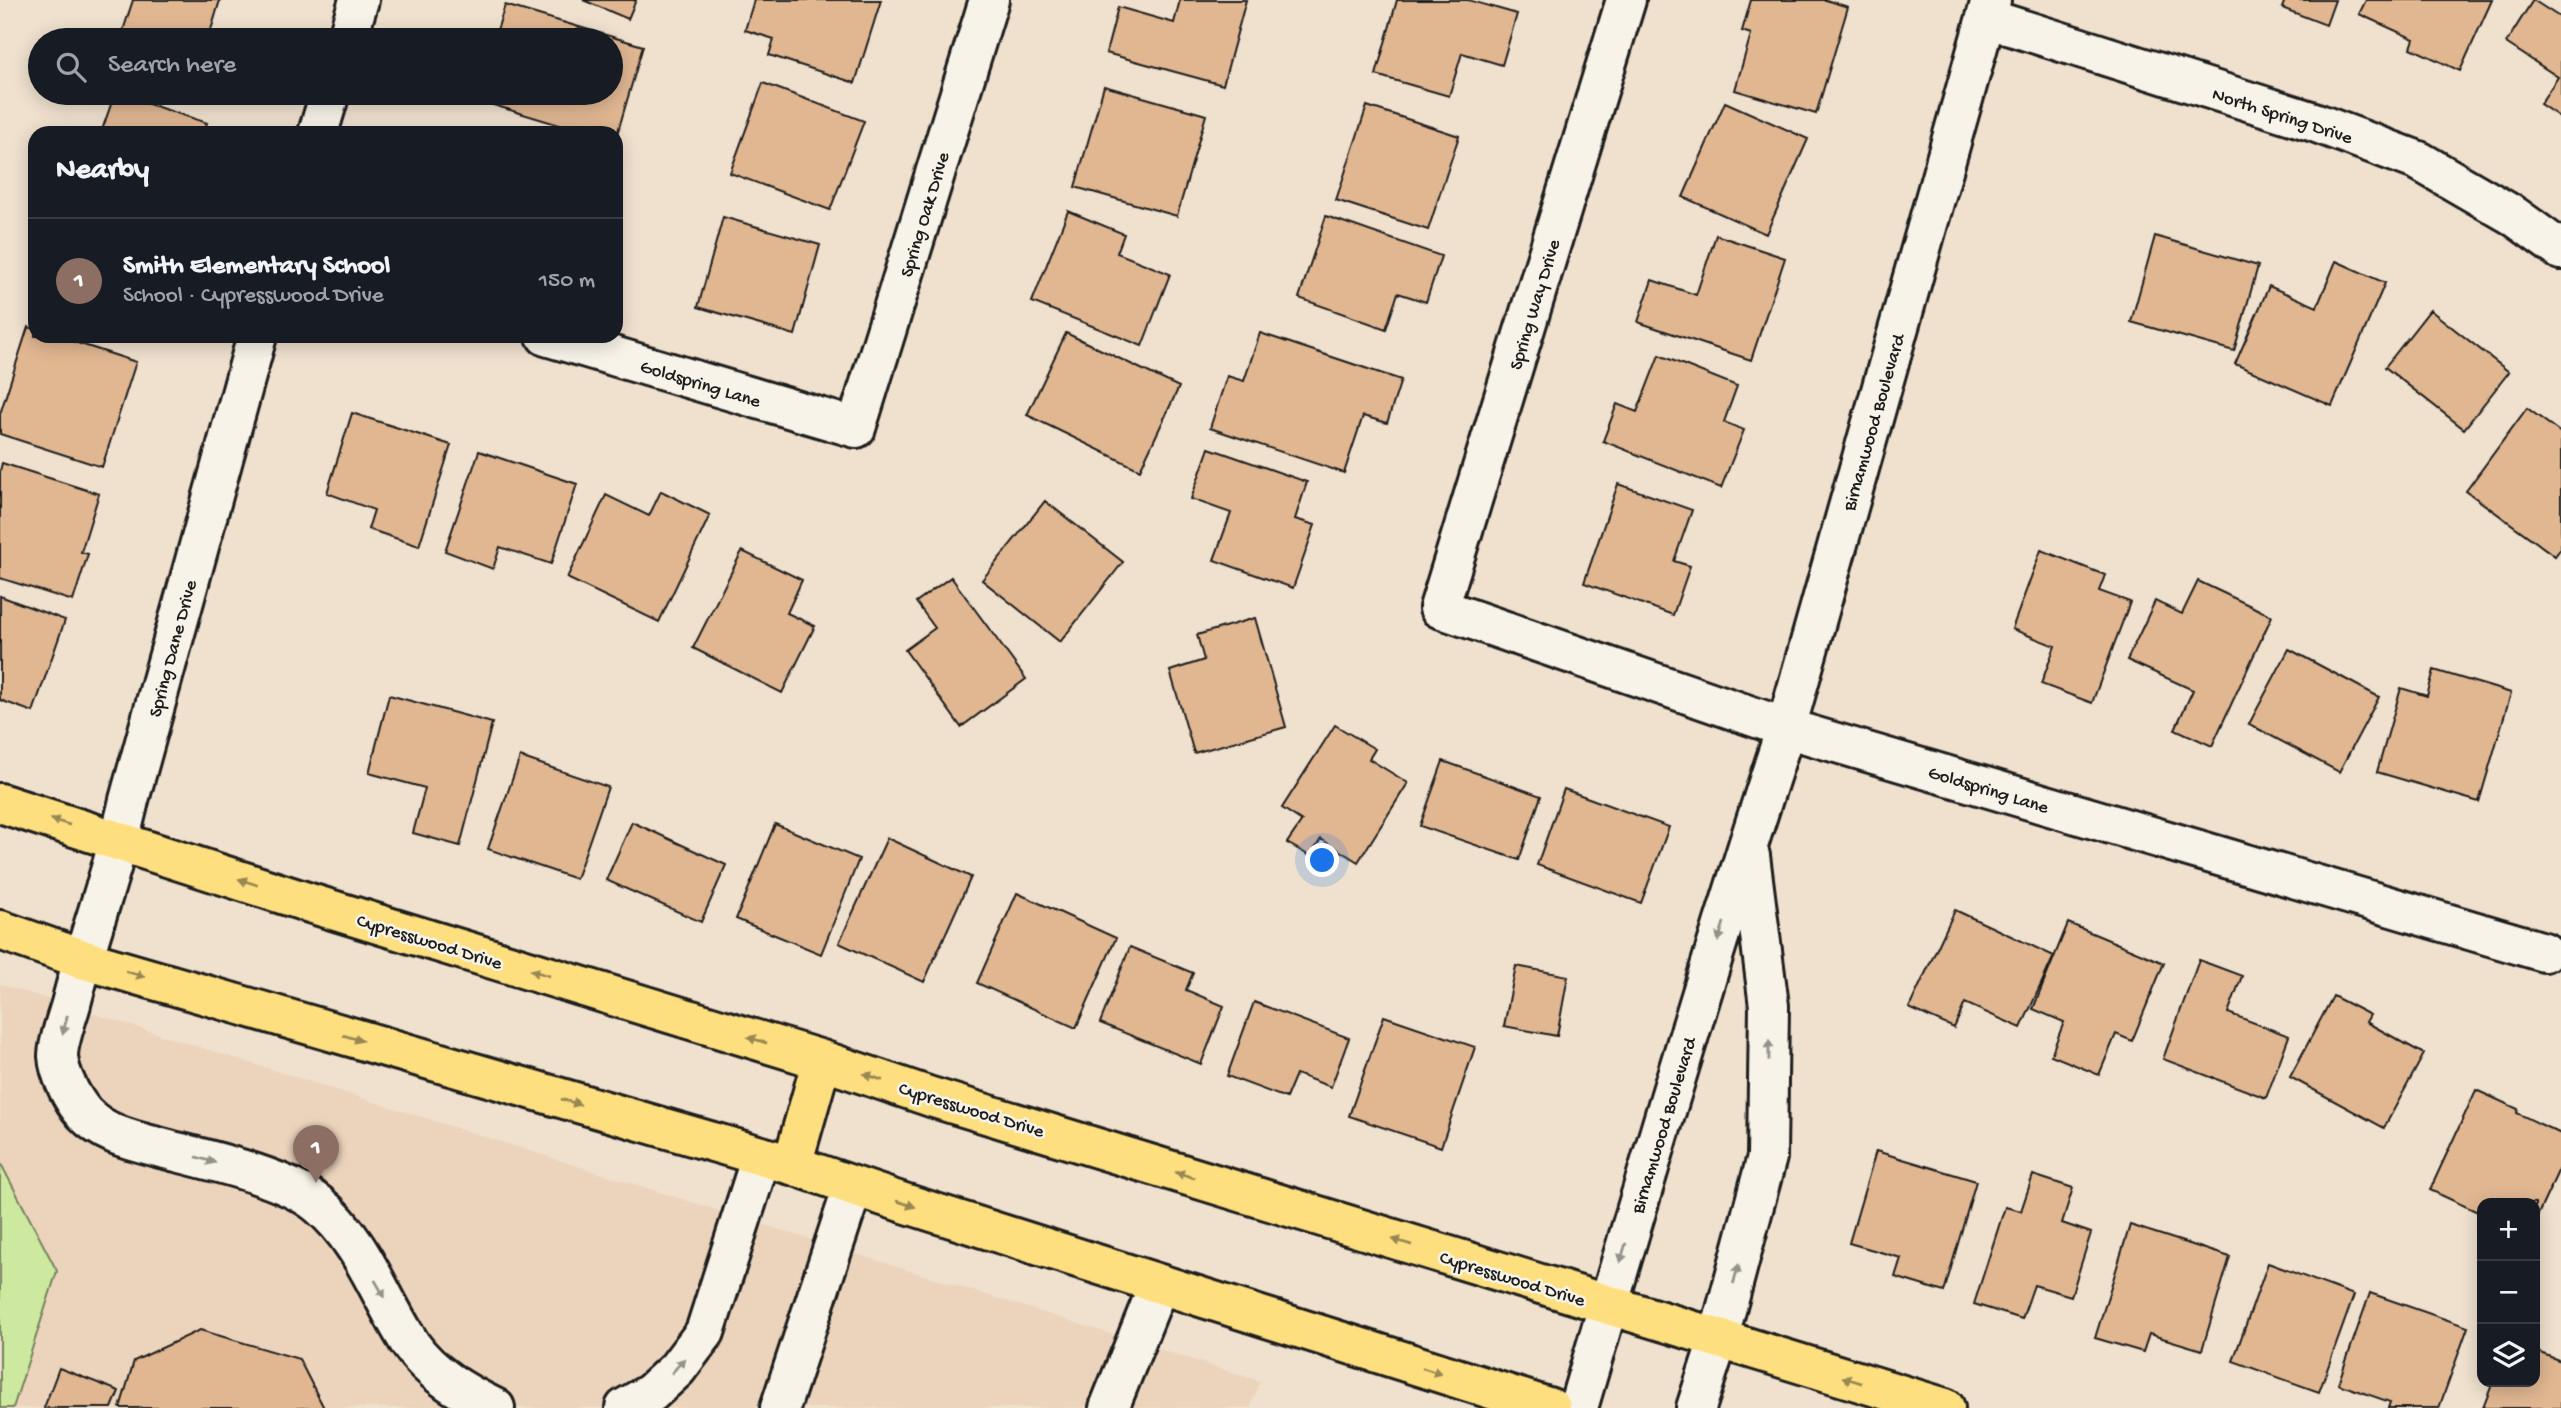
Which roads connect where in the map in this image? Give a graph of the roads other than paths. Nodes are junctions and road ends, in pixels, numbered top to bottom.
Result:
1 (359, 0) edge
2 (989, 0) edge
3 (1626, 0) edge
4 (1989, 9) edge
5 (351, 28) edge
6 (326, 105) edge
7 (320, 126) edge
8 (2561, 250) edge
9 (255, 343) edge
10 (570, 343) edge
11 (856, 428) joint
12 (1439, 608) joint
13 (1786, 728) junction
14 (0, 803) edge
15 (120, 840) junction
16 (1748, 843) junction
17 (0, 930) edge
18 (2544, 952) dead end
19 (82, 959) junction
20 (822, 1060) junction
21 (776, 1161) junction
22 (853, 1187) junction
23 (1159, 1284) junction
24 (1608, 1306) junction
25 (1718, 1340) junction
26 (495, 1408) edge
27 (625, 1408) edge
28 (780, 1408) edge
29 (1108, 1408) edge
30 (1551, 1408) edge
31 (1578, 1408) edge
32 (1696, 1408) edge
33 (1945, 1408) edge

1 - 5 street
2 - 11 street, Spring Oak Drive
3 - 12 street, Spring Way Drive
4 - 8 street, North Spring Drive
4 - 13 street, Birnamwood Boulevard
6 - 7 street
9 - 15 street, Spring Dane Drive
10 - 11 street, Goldspring Lane
12 - 13 street, Goldspring Lane
13 - 16 street, Birnamwood Boulevard
13 - 18 street, Goldspring Lane
15 -> 14 main road, Cypresswood Drive
15 - 19 street, Spring Dane Drive
20 -> 15 main road, Cypresswood Drive
16 -> 24 street, Birnamwood Boulevard
25 -> 16 street, Birnamwood Boulevard
17 - 19 main road
19 -> 21 main road
19 -> 26 street, Spring Dane Drive
20 - 21 main road
24 -> 20 main road, Cypresswood Drive
21 - 22 main road
27 -> 21 street
22 -> 23 main road
22 - 28 street
23 - 29 street
23 -> 30 main road
24 - 25 main road, Cypresswood Drive
24 - 31 street, Birnamwood Boulevard
25 - 32 street, Birnamwood Boulevard
33 -> 25 main road, Cypresswood Drive

